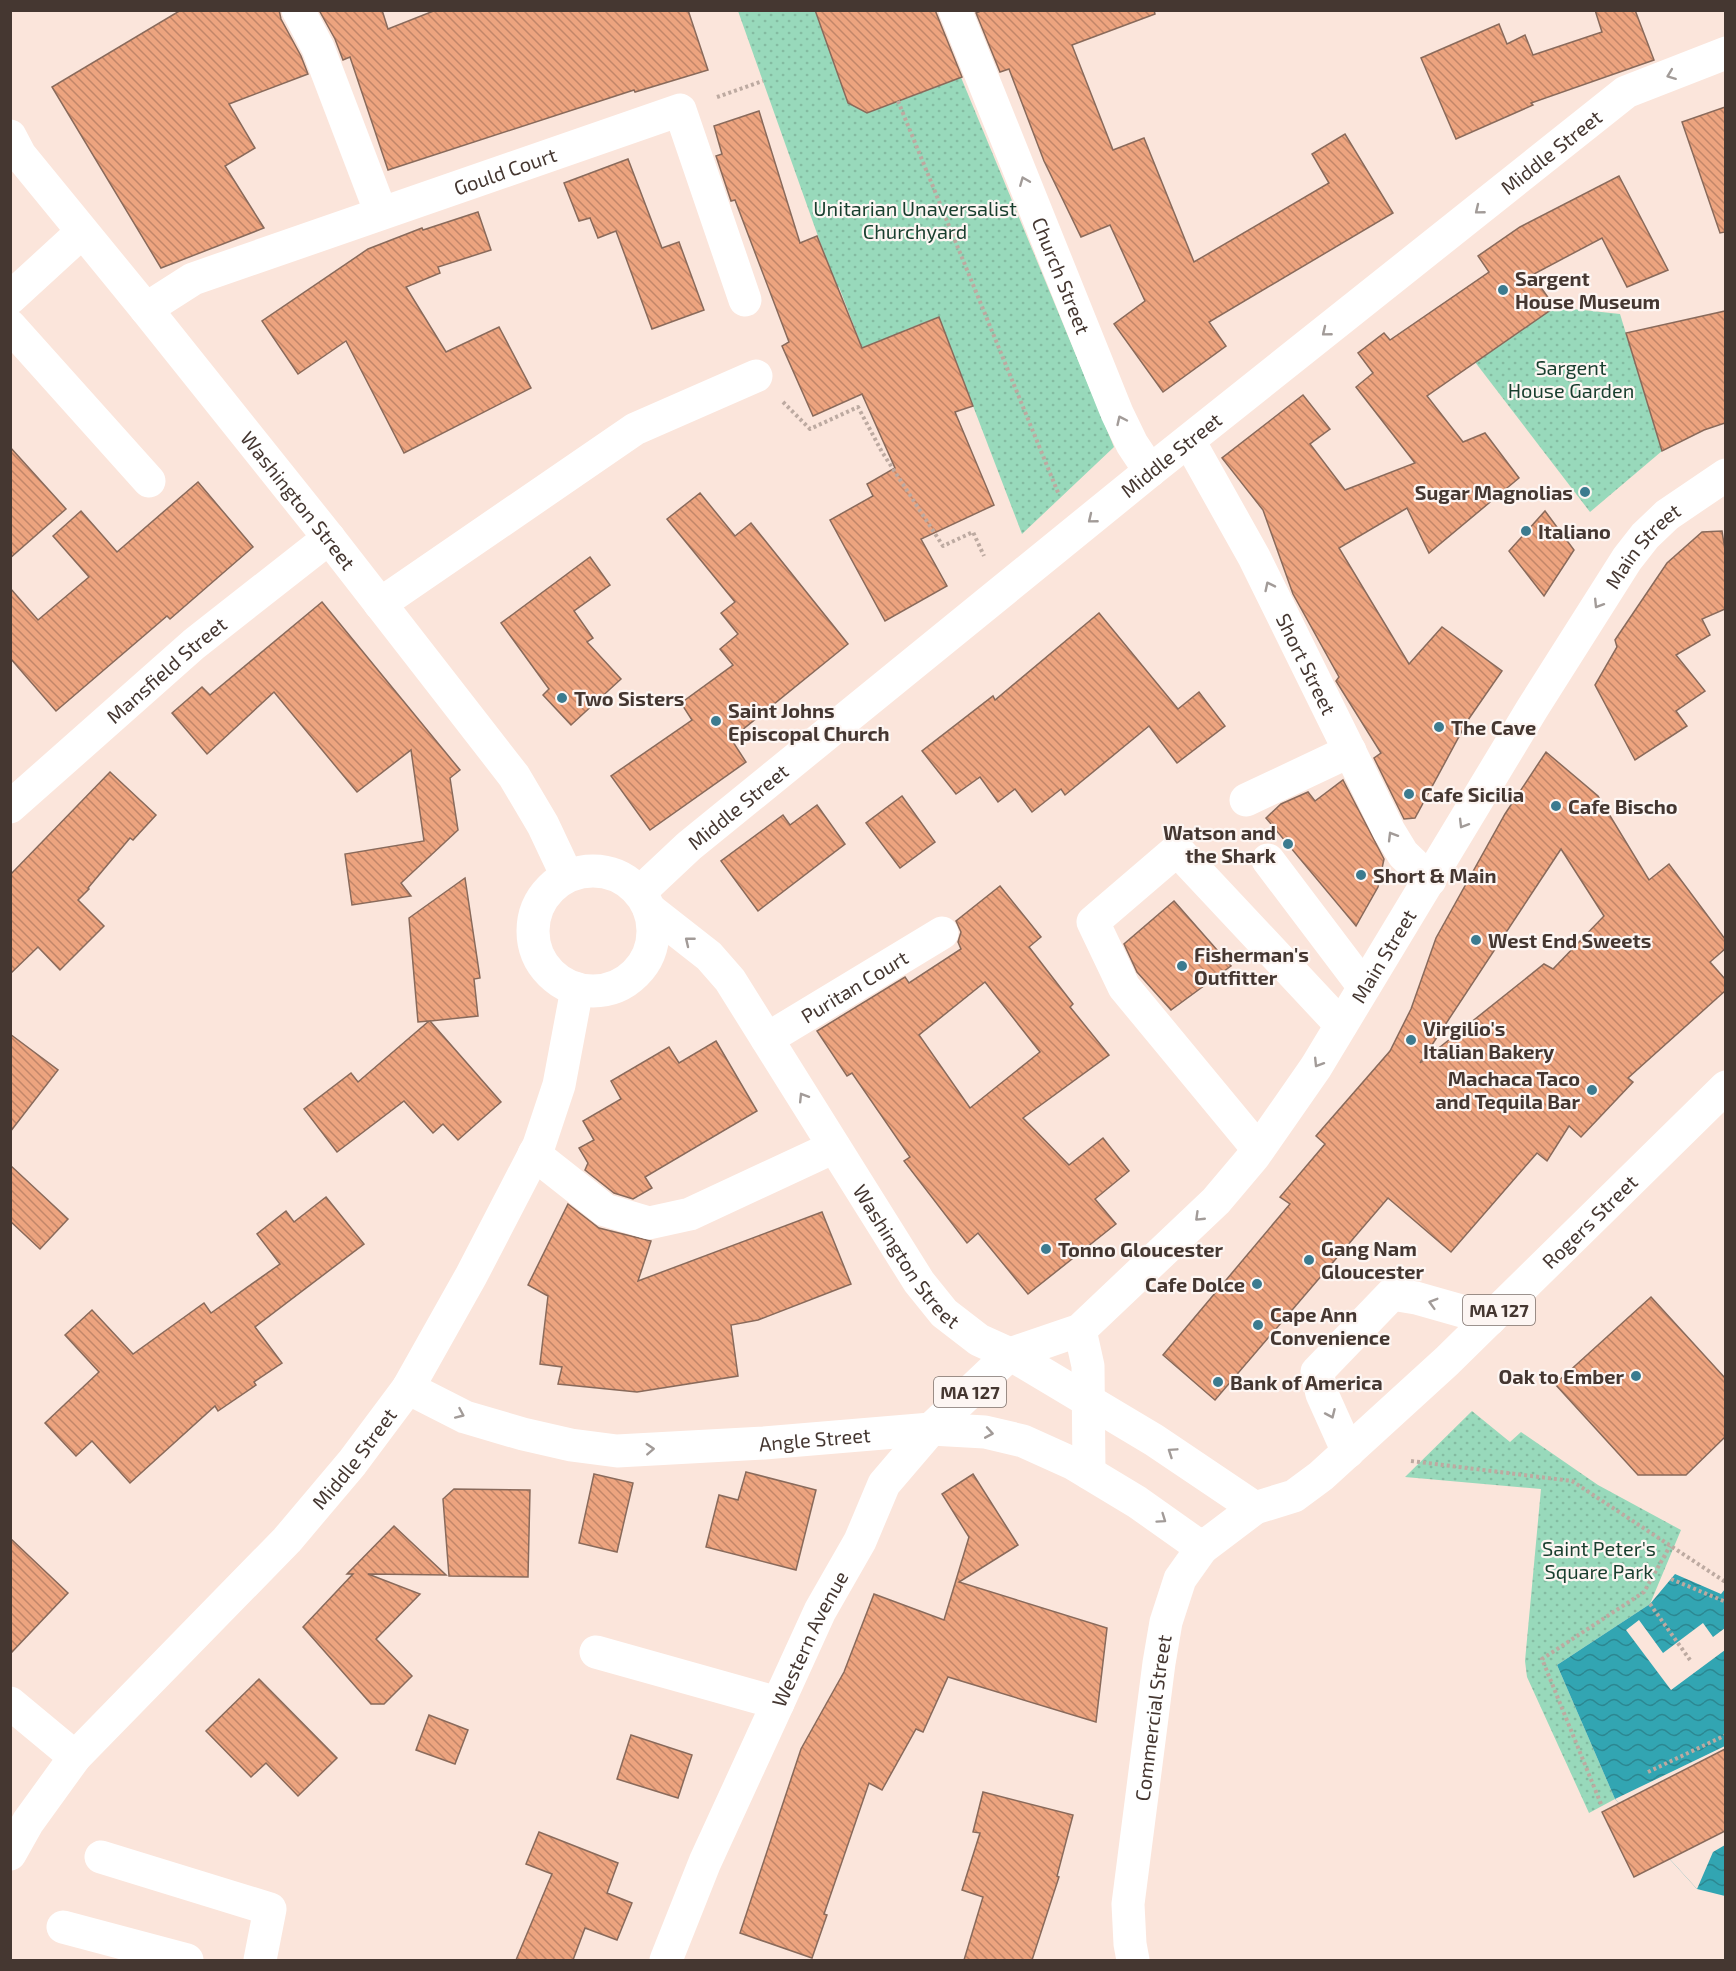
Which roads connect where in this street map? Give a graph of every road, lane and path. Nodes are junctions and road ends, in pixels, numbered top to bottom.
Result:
1 (297, 10) edge
2 (955, 10) edge
3 (1725, 54) edge
4 (763, 81) dead end
5 (898, 101) dead end
6 (680, 110) junction
7 (14, 150) edge
8 (381, 213) junction
9 (81, 232) junction
10 (10, 298) edge
11 (745, 300) dead end
12 (146, 309) junction
13 (10, 326) edge
14 (756, 376) dead end
15 (810, 429) dead end
16 (1189, 441) junction
17 (1150, 471) junction
18 (1725, 475) edge
19 (148, 481) dead end
20 (1077, 531) junction
21 (329, 538) junction
22 (1001, 592) junction
23 (380, 604) junction
24 (1350, 752) junction
25 (1246, 800) dead end
26 (10, 807) edge
27 (1268, 860) dead end
28 (567, 876) junction
29 (1430, 880) junction
30 (645, 900) junction
31 (942, 933) dead end
32 (1364, 987) junction
33 (577, 989) junction
34 (1341, 1025) junction
35 (767, 1039) junction
36 (1725, 1087) edge
37 (834, 1147) junction
38 (1258, 1149) junction
39 (534, 1155) junction
40 (1490, 1319) junction
41 (1080, 1330) junction
42 (1010, 1354) junction
43 (408, 1388) junction
44 (1087, 1400) junction
45 (931, 1429) junction
46 (1348, 1452) junction
47 (1411, 1461) dead end
48 (1089, 1473) junction
49 (1255, 1508) junction
50 (1670, 1546) junction
51 (1202, 1548) junction
52 (1671, 1579) dead end
53 (1725, 1579) edge
54 (1725, 1602) edge
55 (1650, 1604) dead end
56 (596, 1652) dead end
57 (1690, 1660) dead end
58 (10, 1703) edge
59 (778, 1703) junction
60 (1725, 1735) edge
61 (75, 1757) junction
62 (1648, 1772) dead end
63 (1601, 1804) dead end
64 (10, 1854) edge
65 (101, 1857) dead end
66 (63, 1927) dead end
67 (188, 1960) edge
68 (260, 1960) edge
69 (666, 1960) edge
70 (1133, 1960) edge

1 - 8 main road
17 -> 2 main road, Church Street
3 -> 16 main road, Middle Street
4 - 6 path
5 - 20 path
6 - 8 main road, Gould Court
6 - 11 main road
7 - 9 main road, Washington Street
8 - 12 main road, Gould Court
9 - 10 main road
9 - 12 main road, Washington Street
12 - 21 main road, Washington Street
13 - 19 main road
14 - 23 main road
15 - 22 path
16 - 17 main road, Middle Street
24 -> 16 main road, Short Street
17 -> 20 main road, Middle Street
18 -> 29 main road, Main Street
20 - 22 main road, Middle Street
21 - 23 main road, Washington Street
21 - 26 main road, Mansfield Street
22 - 30 main road, Middle Street
23 - 28 main road, Washington Street
24 - 25 main road
29 -> 24 main road, Short Street
27 - 32 main road
28 - 30 main road
28 - 33 main road
29 - 32 main road, Main Street
30 - 33 main road
35 -> 30 main road, Washington Street
31 - 35 main road, Puritan Court
32 - 34 main road, Main Street
33 - 39 main road, Middle Street
34 -> 38 main road, Main Street
34 - 38 main road
37 -> 35 main road, Washington Street
36 - 40 main road, Rogers Street / MA 127
37 - 39 main road
37 - 42 main road, Washington Street
38 -> 41 main road, Main Street
39 - 43 main road, Middle Street
40 - 46 main road, Rogers Street / MA 127
40 -> 46 main road
41 - 42 main road, Main Street
41 - 44 main road
42 - 44 main road, Washington Street / MA 127
42 - 45 main road, Western Avenue / MA 127
43 -> 45 main road, Angle Street
43 - 61 main road, Middle Street
44 - 48 main road
49 -> 44 main road, Washington Street / MA 127
45 -> 48 main road, Angle Street / MA 127
45 - 59 main road, Western Avenue / MA 127
46 - 49 main road, Rogers Street / MA 127
47 - 50 path
48 -> 51 main road, Angle Street / MA 127
49 - 51 main road, Commercial Street / MA 127
50 - 53 path
50 - 63 path
51 - 70 main road, Commercial Street
52 - 54 path
55 - 57 path
56 - 59 main road
58 - 61 main road
59 - 69 main road, Western Avenue / MA 127
60 - 62 path
61 - 64 main road, Middle Street
65 - 68 main road
66 - 67 main road

